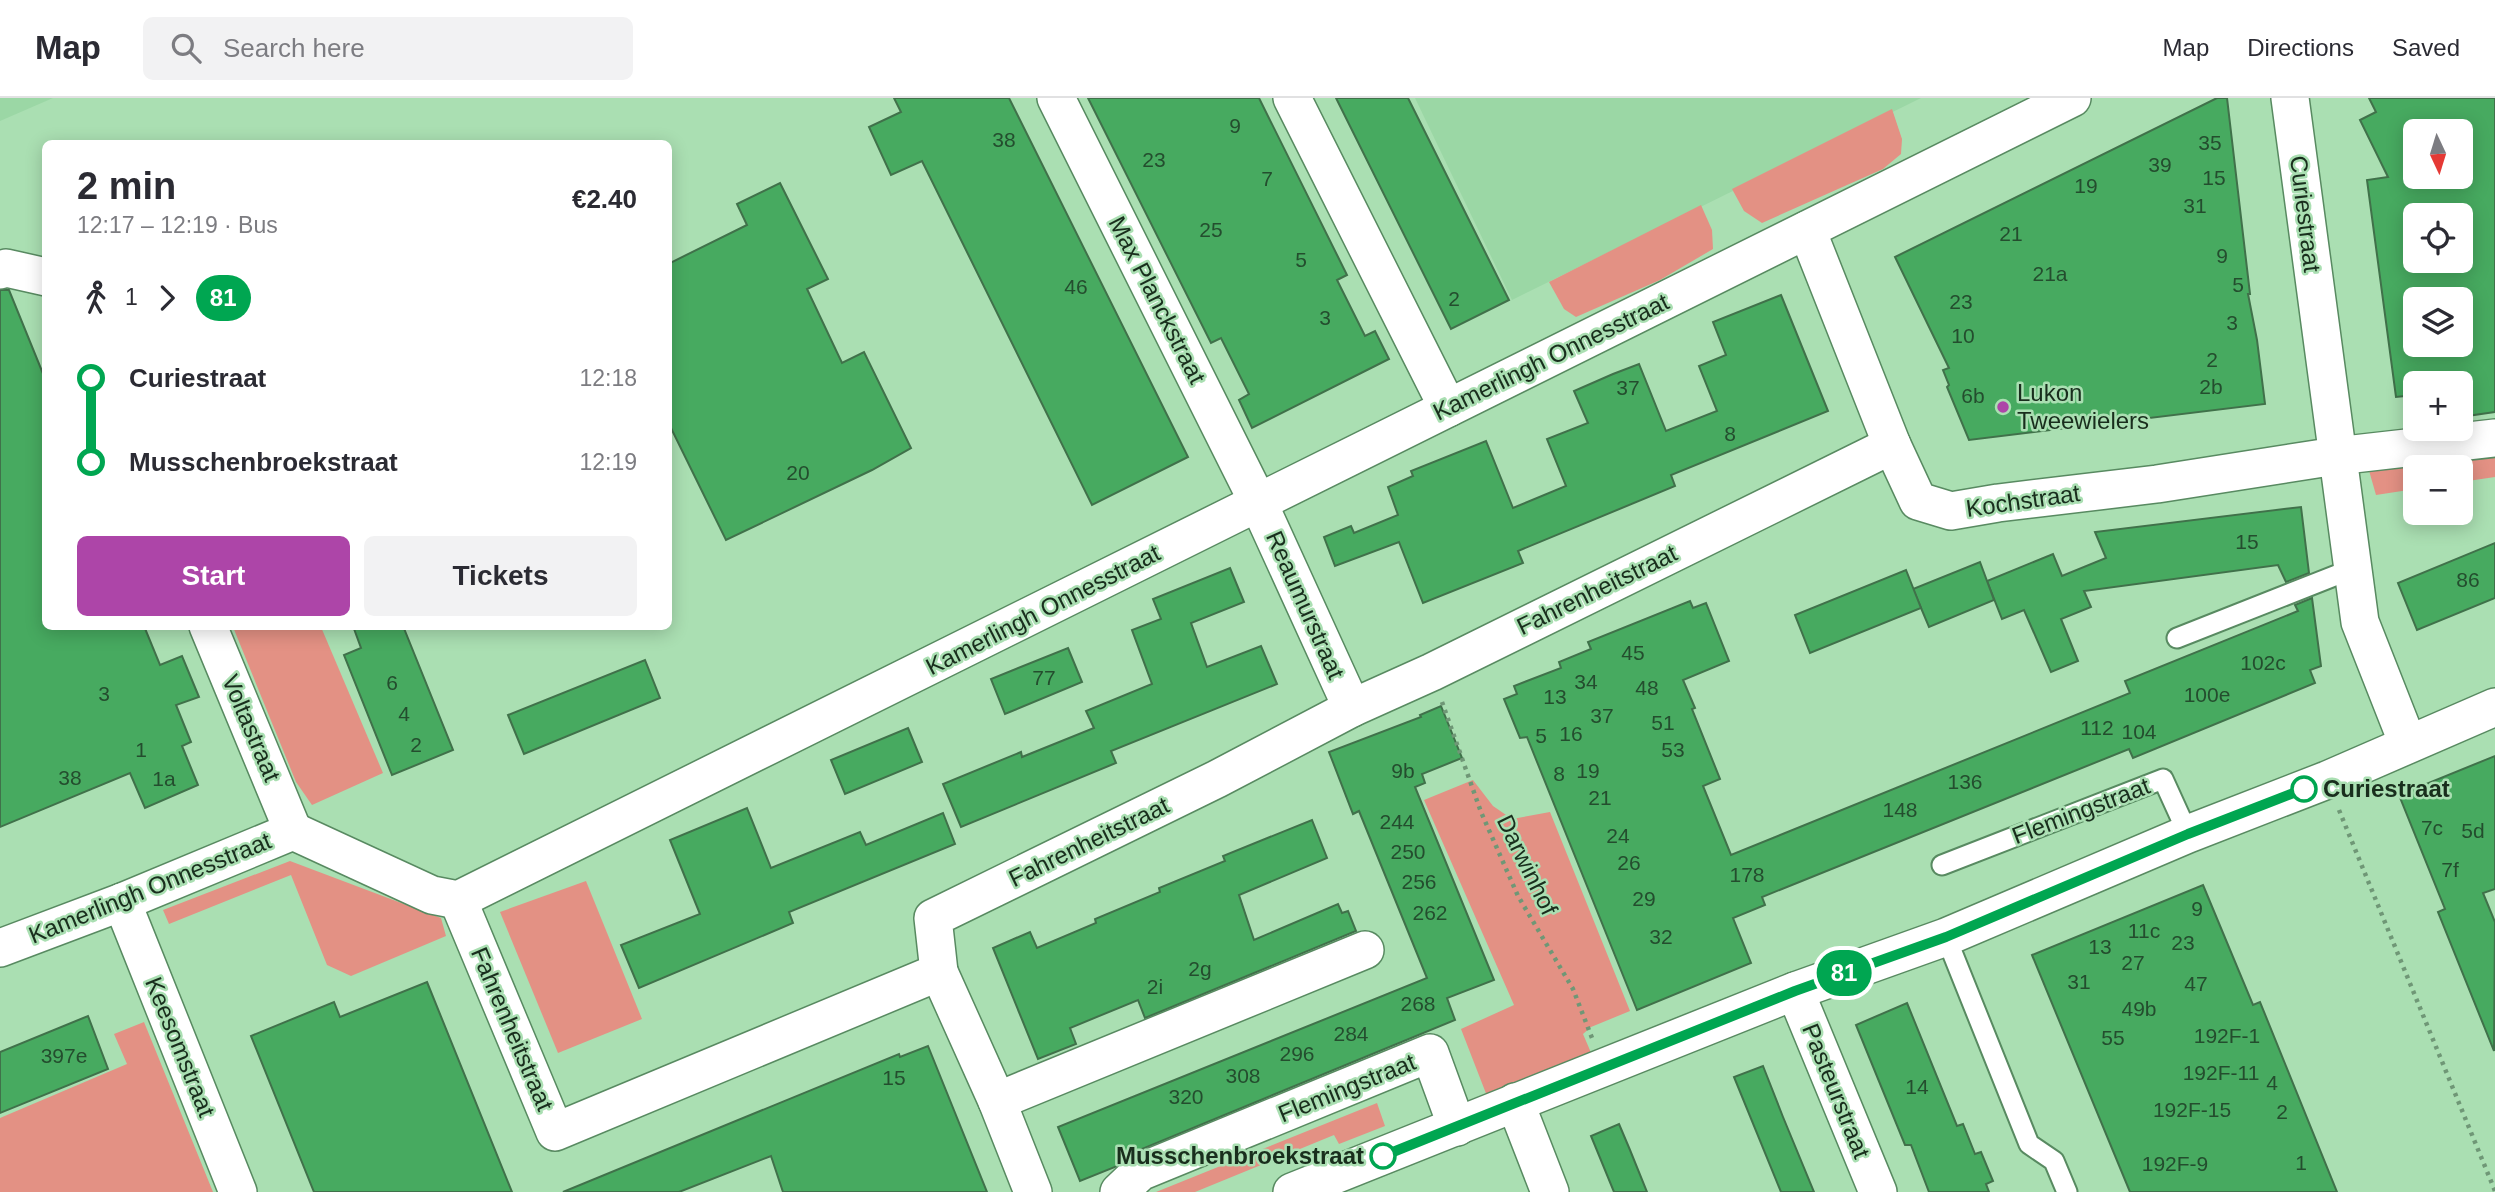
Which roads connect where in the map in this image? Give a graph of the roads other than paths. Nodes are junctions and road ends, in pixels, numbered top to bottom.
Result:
1 (1056, 98) edge
2 (1292, 98) edge
3 (2071, 98) edge
4 (2290, 98) edge
5 (1807, 230) junction
6 (0, 270) edge
7 (42, 276) edge
8 (1448, 408) junction
9 (2495, 438) edge
10 (1892, 445) junction
11 (2336, 456) junction
12 (1258, 502) junction
13 (2352, 569) junction
14 (210, 630) edge
15 (2178, 638) dead end
16 (2495, 707) edge
17 (1352, 708) junction
18 (2407, 744) junction
19 (293, 831) junction
20 (2188, 834) junction
21 (1942, 865) dead end
22 (458, 900) junction
23 (122, 902) junction
24 (1946, 937) junction
25 (0, 948) edge
26 (1365, 950) dead end
27 (939, 972) junction
28 (1795, 991) junction
29 (997, 1101) junction
30 (1515, 1102) junction
31 (1457, 1127) junction
32 (238, 1192) edge
33 (1033, 1192) edge
34 (1119, 1192) edge
35 (1292, 1192) edge
36 (1550, 1192) edge
37 (1878, 1192) edge
38 (2067, 1192) edge

1 - 12 street, Max Planckstraat
2 - 8 street
3 - 5 street, Kamerlingh Onnesstraat
4 - 11 street, Curiestraat
5 - 8 street, Kamerlingh Onnesstraat
5 - 10 street, Kochstraat
6 - 7 street
8 - 12 street, Kamerlingh Onnesstraat
9 - 11 street
10 - 11 street, Kochstraat
10 - 17 street, Fahrenheitstraat
11 - 13 street, Curiestraat
12 - 17 street, Reaumurstraat
12 - 22 street, Kamerlingh Onnesstraat
13 - 15 lane
13 - 18 street, Curiestraat
14 - 19 street, Voltastraat
16 - 18 street
17 - 27 street, Fahrenheitstraat
18 - 20 street
19 - 22 street, Kamerlingh Onnesstraat
19 - 23 street, Kamerlingh Onnesstraat
20 - 21 lane, Flemingstraat
20 - 24 street
22 - 27 street, Fahrenheitstraat
23 - 25 street, Kamerlingh Onnesstraat
23 - 32 street, Keesomstraat
24 - 28 street
24 - 38 lane
26 - 29 street
27 - 29 street
28 - 30 street
28 - 37 street, Pasteurstraat
29 - 33 street
30 - 31 street
30 - 36 street
31 - 34 street, Flemingstraat
31 - 35 street

